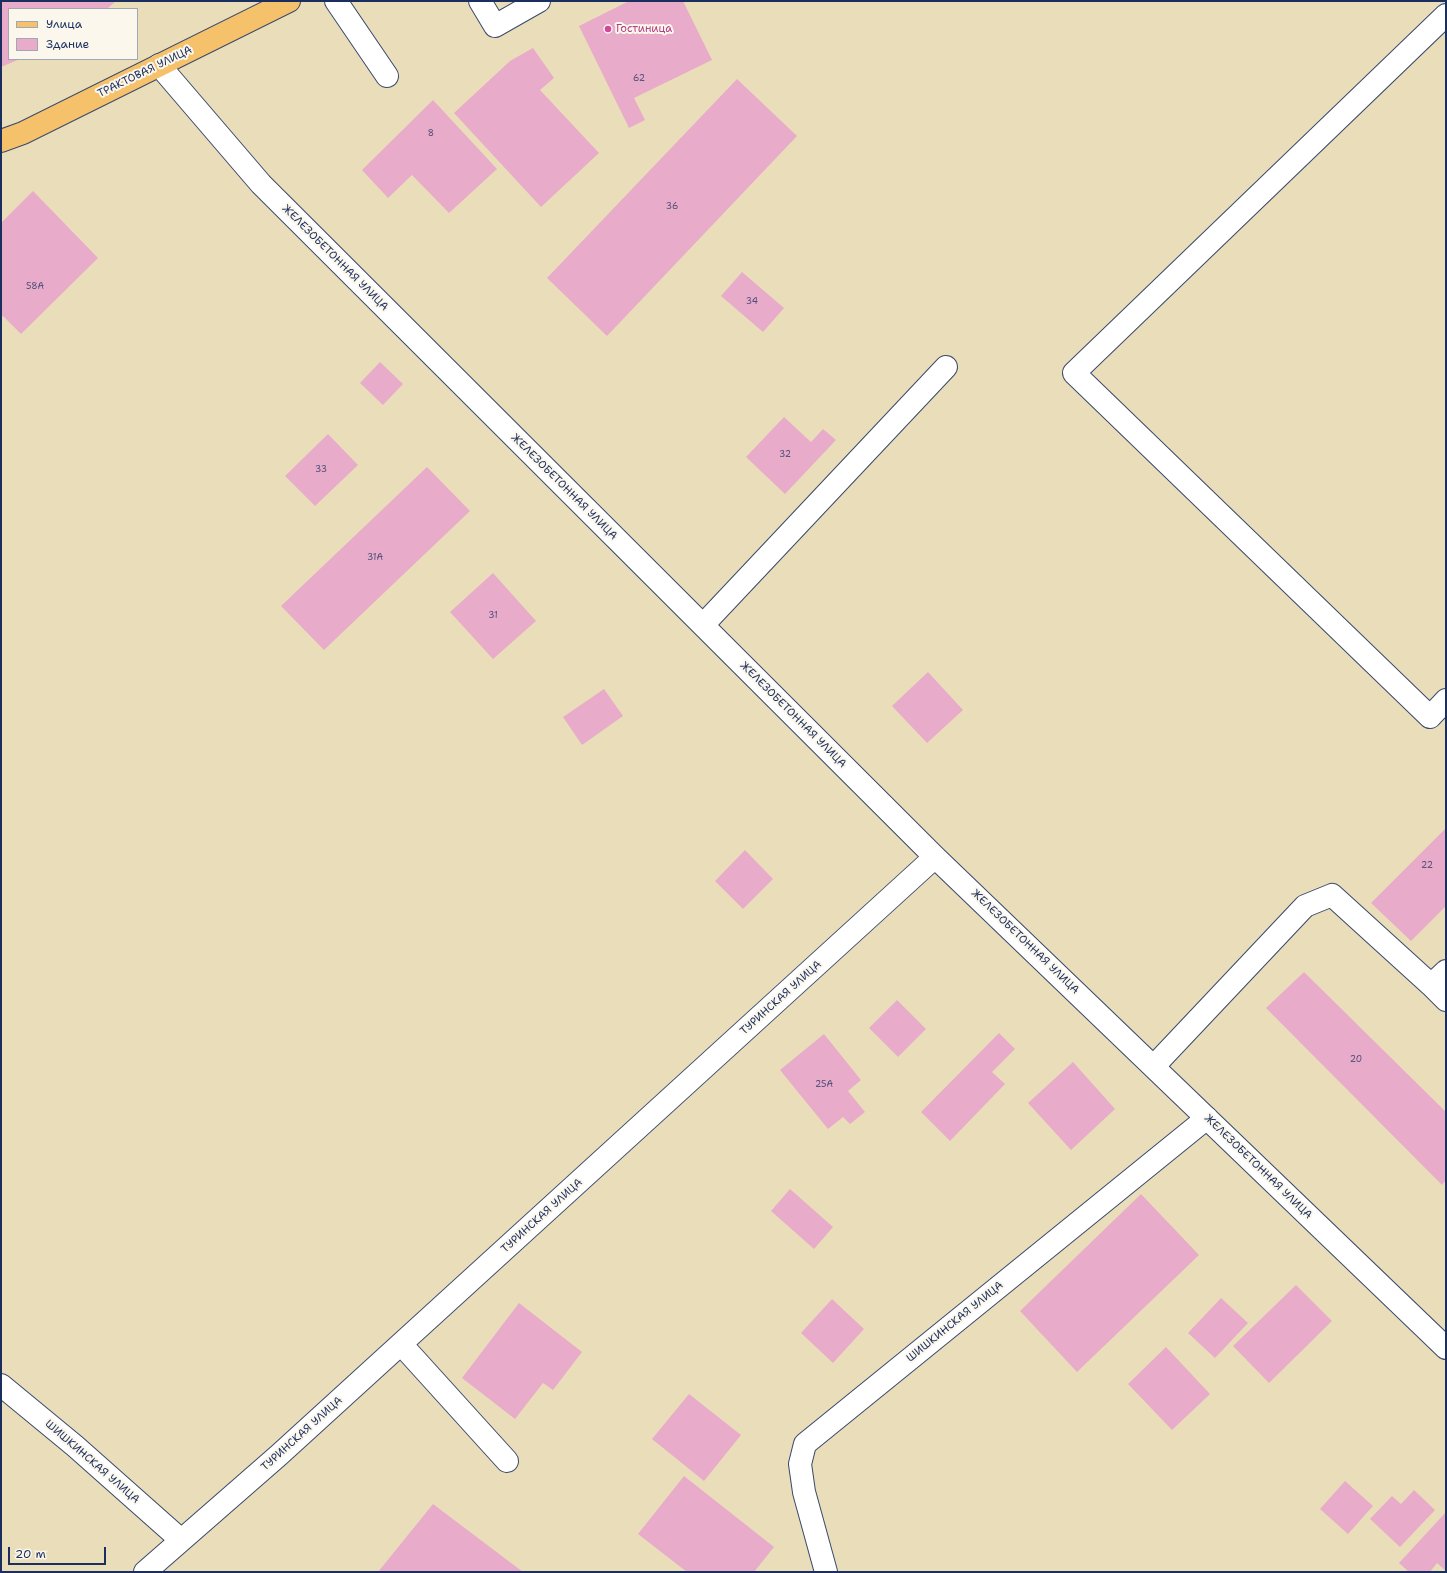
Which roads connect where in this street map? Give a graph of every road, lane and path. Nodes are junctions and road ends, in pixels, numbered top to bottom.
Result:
1 (288, 1) edge
2 (336, 1) edge
3 (480, 1) edge
4 (539, 1) edge
5 (1446, 15) edge
6 (159, 65) junction
7 (387, 76) dead end
8 (1, 141) edge
9 (946, 367) dead end
10 (703, 625) junction
11 (1446, 700) edge
12 (935, 857) junction
13 (1441, 985) edge
14 (1154, 1066) junction
15 (1207, 1118) junction
16 (401, 1344) junction
17 (1446, 1348) edge
18 (1, 1385) edge
19 (507, 1461) dead end
20 (181, 1540) junction
21 (145, 1572) edge
22 (826, 1572) edge

1 - 6 main road, ТРАКТОВАЯ УЛИЦА
2 - 7 street
3 - 4 street
5 - 11 street
6 - 8 main road, ТРАКТОВАЯ УЛИЦА
6 - 10 street, ЖЕЛЕЗОБЕТОННАЯ УЛИЦА
9 - 10 street
10 - 12 street, ЖЕЛЕЗОБЕТОННАЯ УЛИЦА
12 - 14 street, ЖЕЛЕЗОБЕТОННАЯ УЛИЦА
12 - 16 street, ТУРИНСКАЯ УЛИЦА
13 - 14 street
14 - 15 street, ЖЕЛЕЗОБЕТОННАЯ УЛИЦА
15 - 17 street, ЖЕЛЕЗОБЕТОННАЯ УЛИЦА
15 - 22 street, ШИШКИНСКАЯ УЛИЦА
16 - 19 street
16 - 20 street, ТУРИНСКАЯ УЛИЦА
18 - 20 street, ШИШКИНСКАЯ УЛИЦА
20 - 21 street, ТУРИНСКАЯ УЛИЦА

